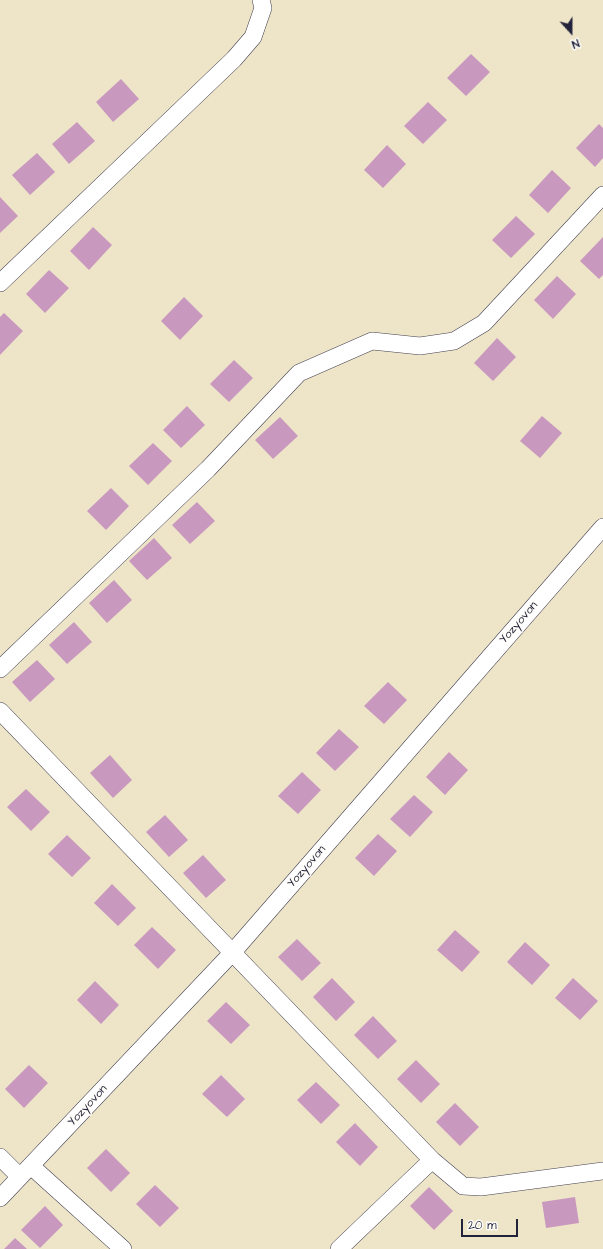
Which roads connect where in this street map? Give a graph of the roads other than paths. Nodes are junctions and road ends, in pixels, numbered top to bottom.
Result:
1 (261, 0) edge
2 (603, 195) edge
3 (0, 283) edge
4 (603, 527) edge
5 (0, 669) edge
6 (0, 711) edge
7 (232, 953) junction
8 (0, 1157) edge
9 (432, 1160) junction
10 (26, 1171) junction
11 (603, 1171) edge
12 (0, 1198) edge
13 (123, 1249) edge
14 (339, 1249) edge

1 - 3 street
2 - 5 street
4 - 7 street, Yozyovon
6 - 7 street
7 - 9 street
7 - 10 street, Yozyovon
8 - 10 street
9 - 11 street
9 - 14 street
10 - 12 street, Yozyovon
10 - 13 street

